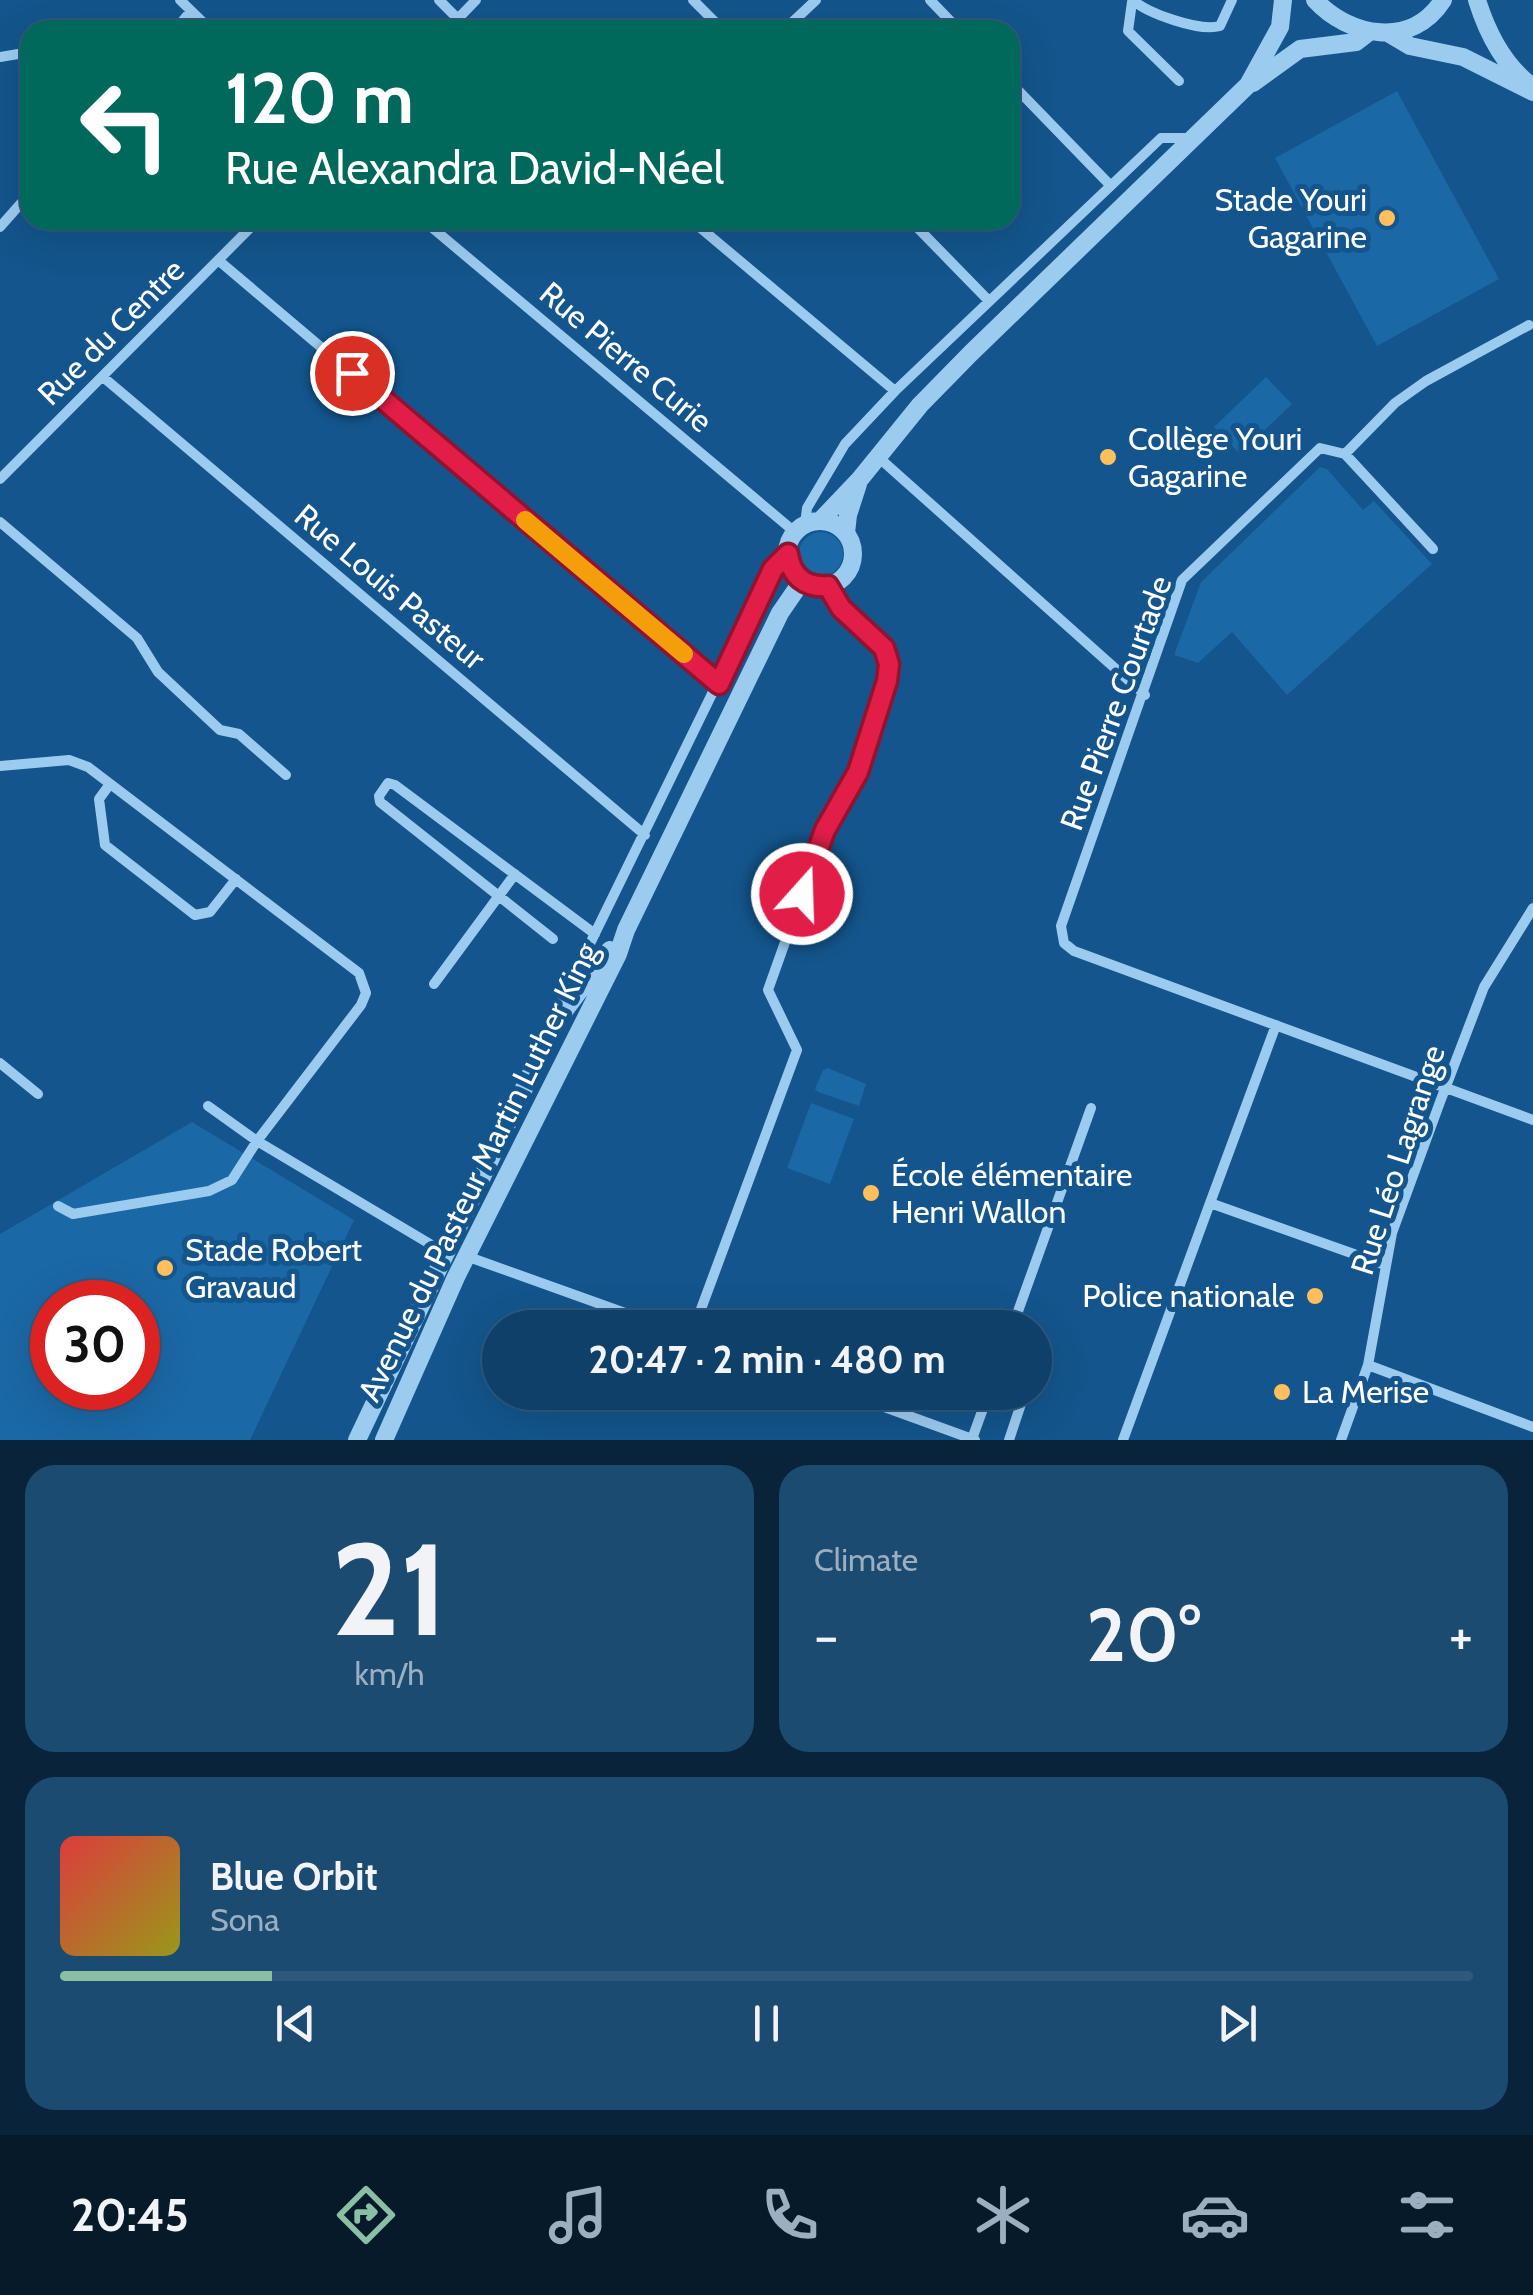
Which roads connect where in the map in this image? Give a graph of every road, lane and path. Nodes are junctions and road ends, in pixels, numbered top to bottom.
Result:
1 (180, 0) edge
2 (438, 0) edge
3 (476, 0) edge
4 (693, 0) edge
5 (816, 0) edge
6 (930, 0) edge
7 (1232, 0) edge
8 (1283, 0) edge
9 (1315, 0) edge
10 (1443, 0) edge
11 (1477, 0) edge
12 (1132, 1) edge
13 (191, 11) junction
14 (183, 20) edge
15 (200, 20) edge
16 (457, 20) joint
17 (714, 20) edge
18 (795, 20) edge
19 (949, 20) edge
20 (1379, 32) junction
21 (1178, 81) dead end
22 (1248, 86) junction
23 (1533, 90) edge
24 (1020, 92) edge
25 (1196, 138) junction
26 (1110, 185) junction
27 (20, 204) edge
28 (0, 226) edge
29 (248, 230) edge
30 (437, 230) edge
31 (703, 230) edge
32 (920, 230) edge
33 (218, 260) junction
34 (989, 301) junction
35 (1530, 325) dead end
36 (103, 377) junction
37 (895, 391) junction
38 (1344, 454) junction
39 (877, 456) junction
40 (0, 479) edge
41 (860, 479) junction
42 (0, 522) edge
43 (807, 526) junction
44 (846, 534) junction
45 (1433, 550) dead end
46 (788, 554) junction
47 (802, 581) junction
48 (828, 586) junction
49 (719, 684) junction
50 (1145, 695) junction
51 (0, 766) edge
52 (286, 775) dead end
53 (110, 784) junction
54 (644, 835) junction
55 (515, 874) junction
56 (236, 879) junction
57 (500, 896) junction
58 (1533, 908) edge
59 (626, 930) junction
60 (595, 934) junction
61 (553, 938) dead end
62 (434, 984) dead end
63 (555, 1024) junction
64 (1276, 1025) junction
65 (0, 1063) edge
66 (1445, 1087) junction
67 (38, 1094) dead end
68 (208, 1106) dead end
69 (1091, 1108) dead end
70 (1533, 1120) edge
71 (257, 1141) junction
72 (1210, 1203) junction
73 (58, 1206) dead end
74 (446, 1251) junction
75 (466, 1256) junction
76 (1385, 1264) junction
77 (617, 1310) edge
78 (701, 1310) edge
79 (1018, 1310) edge
80 (1368, 1365) junction
81 (892, 1410) edge
82 (983, 1410) edge
83 (1019, 1410) edge
84 (1533, 1426) edge
85 (357, 1440) edge
86 (384, 1440) edge
87 (974, 1440) edge
88 (1009, 1440) edge
89 (1123, 1440) edge
90 (1342, 1440) edge

1 - 13 street
2 - 16 street
3 - 16 street
4 - 17 street
5 - 18 street
6 - 19 street
7 - 12 street
8 - 22 street, Avenue du Pasteur Martin Luther King
9 - 20 street
10 - 20 street, Avenue du Pasteur Martin Luther King
11 - 23 street
12 - 21 street
13 - 14 street
13 - 15 street
20 - 22 street, Avenue du Pasteur Martin Luther King
20 - 23 street
22 - 25 street, Avenue du Pasteur Martin Luther King
24 - 26 street
25 - 26 street, Avenue du Pasteur Martin Luther King
25 - 39 street, Avenue du Pasteur Martin Luther King
26 - 34 street, Avenue du Pasteur Martin Luther King
27 - 28 street
29 - 33 street, Rue du Centre
30 - 43 street, Rue Pierre Curie
31 - 37 street
32 - 34 street
33 - 36 street, Rue du Centre
33 - 49 street
34 - 37 street, Avenue du Pasteur Martin Luther King
35 - 38 street
36 - 40 street, Rue du Centre
36 - 54 street, Rue Louis Pasteur
37 - 43 street, Avenue du Pasteur Martin Luther King
38 - 45 street
38 - 50 street, Rue Pierre Courtade
39 - 41 street, Avenue du Pasteur Martin Luther King
39 - 50 street
41 - 43 street, Avenue du Pasteur Martin Luther King
41 - 44 street, Avenue du Pasteur Martin Luther King
42 - 52 street
43 - 44 street
43 - 46 street, Avenue du Pasteur Martin Luther King
44 - 48 street, Avenue du Pasteur Martin Luther King
46 - 47 street
46 - 49 street, Avenue du Pasteur Martin Luther King
47 - 48 street
47 - 59 street, Avenue du Pasteur Martin Luther King
48 - 78 street
49 - 54 street, Avenue du Pasteur Martin Luther King
50 - 64 street, Rue Pierre Courtade
51 - 53 street
53 - 56 street
53 - 56 street
54 - 60 street, Avenue du Pasteur Martin Luther King
55 - 57 street
55 - 57 street
55 - 60 street
56 - 71 street
57 - 61 street
57 - 62 street
58 - 66 street, Rue Léo Lagrange
59 - 63 street, Avenue du Pasteur Martin Luther King
59 - 75 street, Avenue du Pasteur Martin Luther King
60 - 63 street, Avenue du Pasteur Martin Luther King
63 - 74 street, Avenue du Pasteur Martin Luther King
64 - 66 street, Rue Pierre Courtade
64 - 72 street
65 - 67 street
66 - 70 street, Rue Pierre Courtade
66 - 76 street, Rue Léo Lagrange
68 - 71 street
69 - 79 street
71 - 73 street
71 - 74 street
72 - 76 street
72 - 89 street
74 - 75 street
74 - 85 street, Avenue du Pasteur Martin Luther King
75 - 77 street
75 - 86 street, Avenue du Pasteur Martin Luther King
76 - 80 street, Rue Léo Lagrange
80 - 84 street
80 - 90 street, Rue Léo Lagrange
81 - 87 street
82 - 87 street
83 - 88 street

